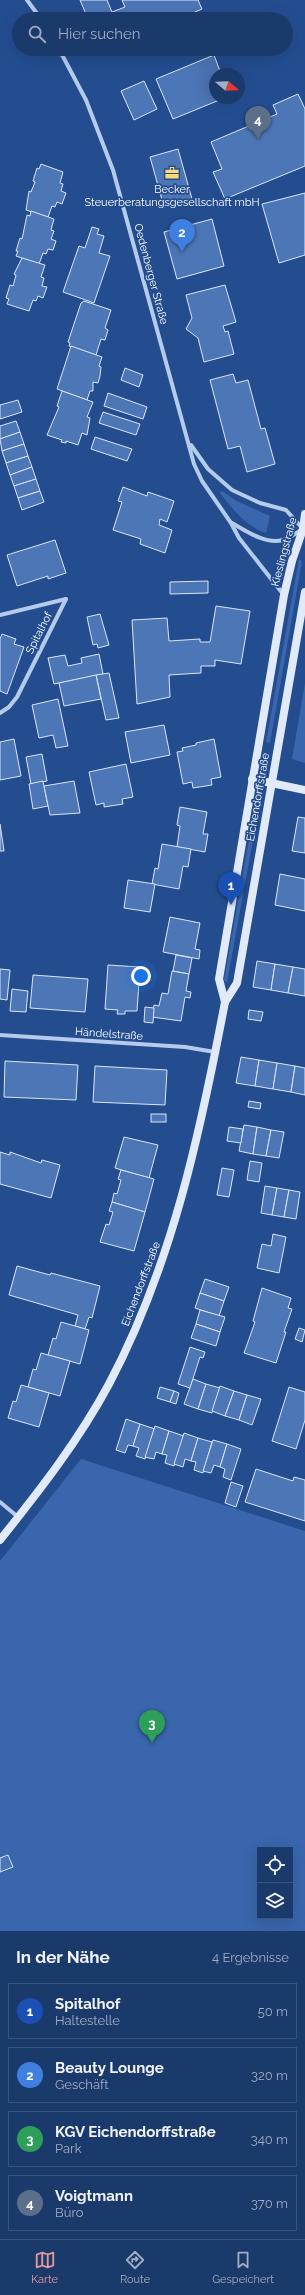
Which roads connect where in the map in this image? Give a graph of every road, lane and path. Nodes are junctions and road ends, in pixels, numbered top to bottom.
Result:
1 (27, 0) edge
2 (36, 12) edge
3 (63, 56) edge
4 (188, 442) junction
5 (305, 514) edge
6 (231, 523) junction
7 (304, 533) edge
8 (305, 592) edge
9 (284, 595) junction
10 (0, 614) edge
11 (0, 713) edge
12 (252, 779) junction
13 (271, 782) junction
14 (305, 790) edge
15 (226, 1002) junction
16 (0, 1035) edge
17 (216, 1052) junction
18 (0, 1502) edge
19 (18, 1517) junction
20 (0, 1540) edge

1 - 2 street
3 - 4 street, Oedenberger Straße
4 - 6 street, Oedenberger Straße
4 - 7 street, Oedenberger Straße
5 - 7 street, Kieslingstraße
6 - 7 street, Oedenberger Straße
6 - 9 street, Oedenberger Straße
7 - 9 street, Kieslingstraße
8 - 13 street, Eichendorffstraße
9 - 12 street, Eichendorffstraße
10 - 11 street, Spitalhof
12 - 13 street
12 - 15 street, Eichendorffstraße
13 - 14 street
13 - 15 street, Eichendorffstraße
15 - 17 street, Eichendorffstraße
16 - 17 street, Händelstraße
17 - 19 street, Eichendorffstraße
18 - 19 street
19 - 20 street, Eichendorffstraße

